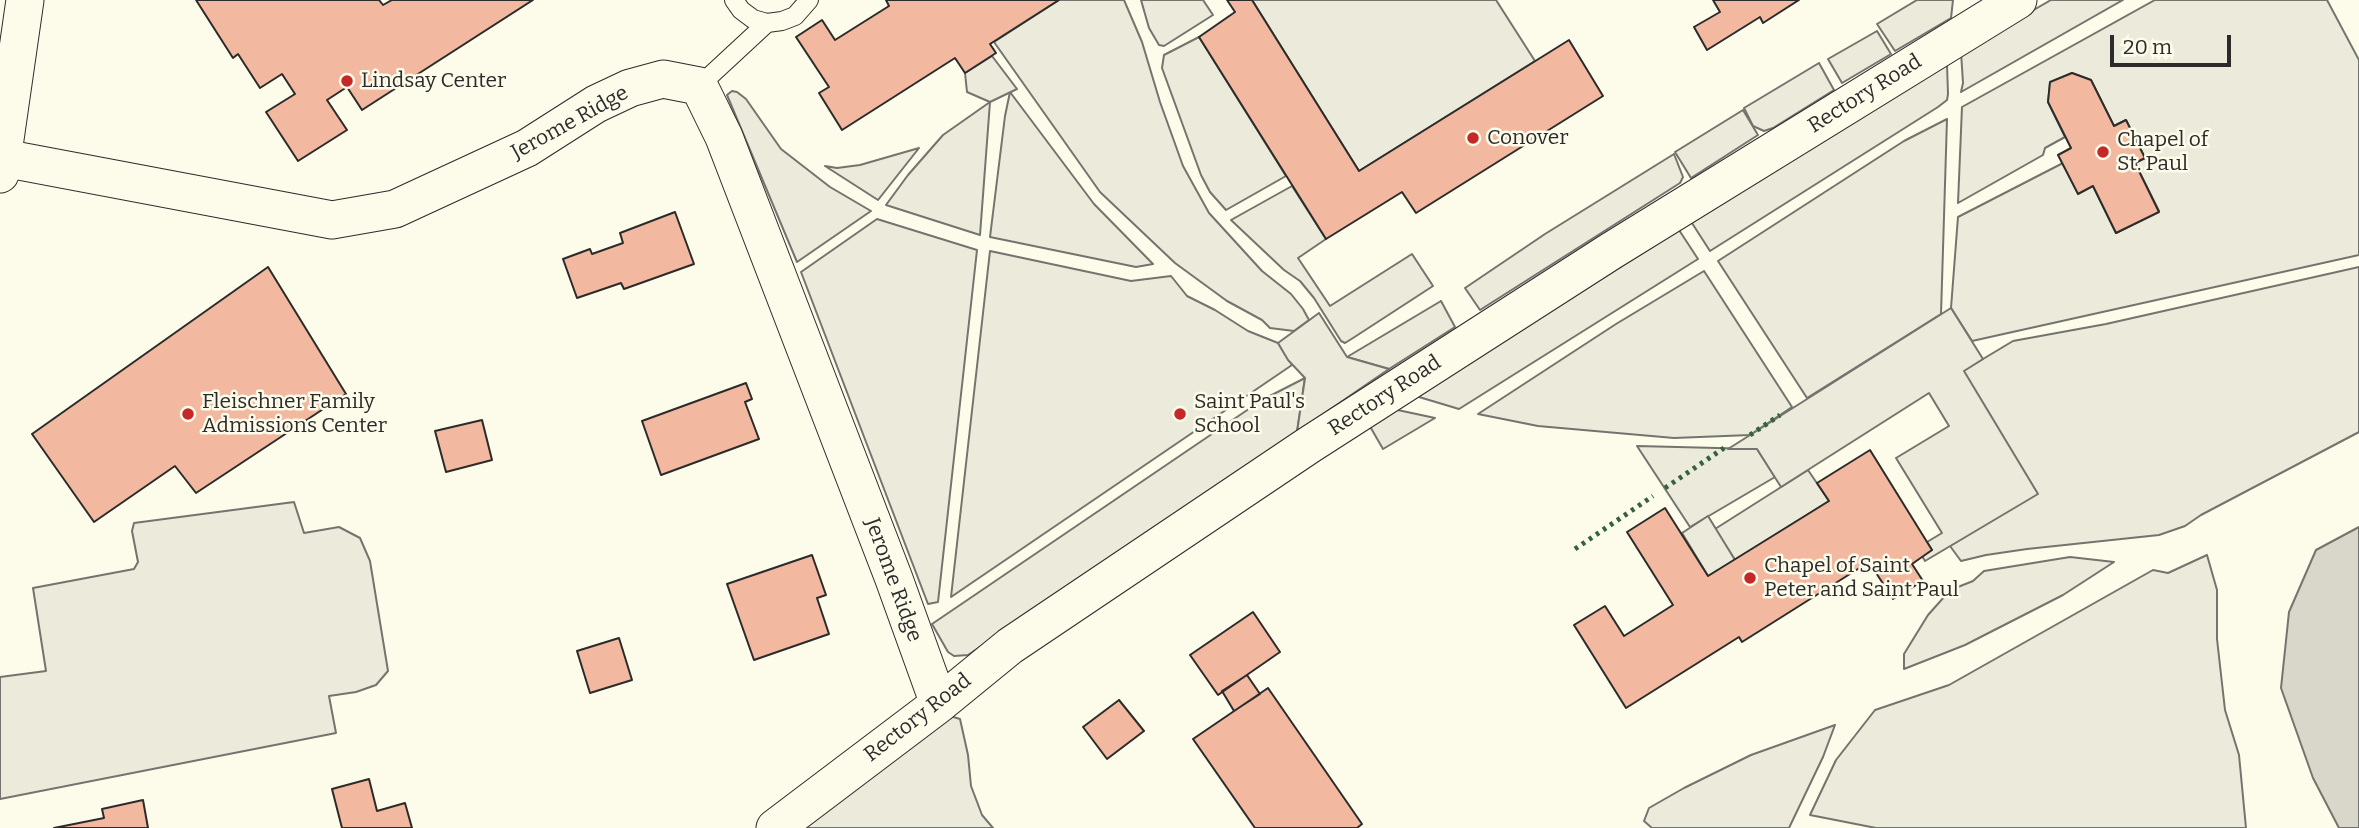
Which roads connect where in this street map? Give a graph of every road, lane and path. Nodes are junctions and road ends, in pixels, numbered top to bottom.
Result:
1 (25, 0) edge
2 (734, 0) edge
3 (808, 0) edge
4 (2018, 0) edge
5 (767, 23) junction
6 (699, 86) junction
7 (1, 166) edge
8 (939, 704) junction
9 (775, 828) edge

1 - 7 street
2 - 5 lane
3 - 5 lane
4 - 8 street, Rectory Road
5 - 6 lane
6 - 7 street, Jerome Ridge
6 - 8 street, Jerome Ridge
8 - 9 street, Rectory Road

